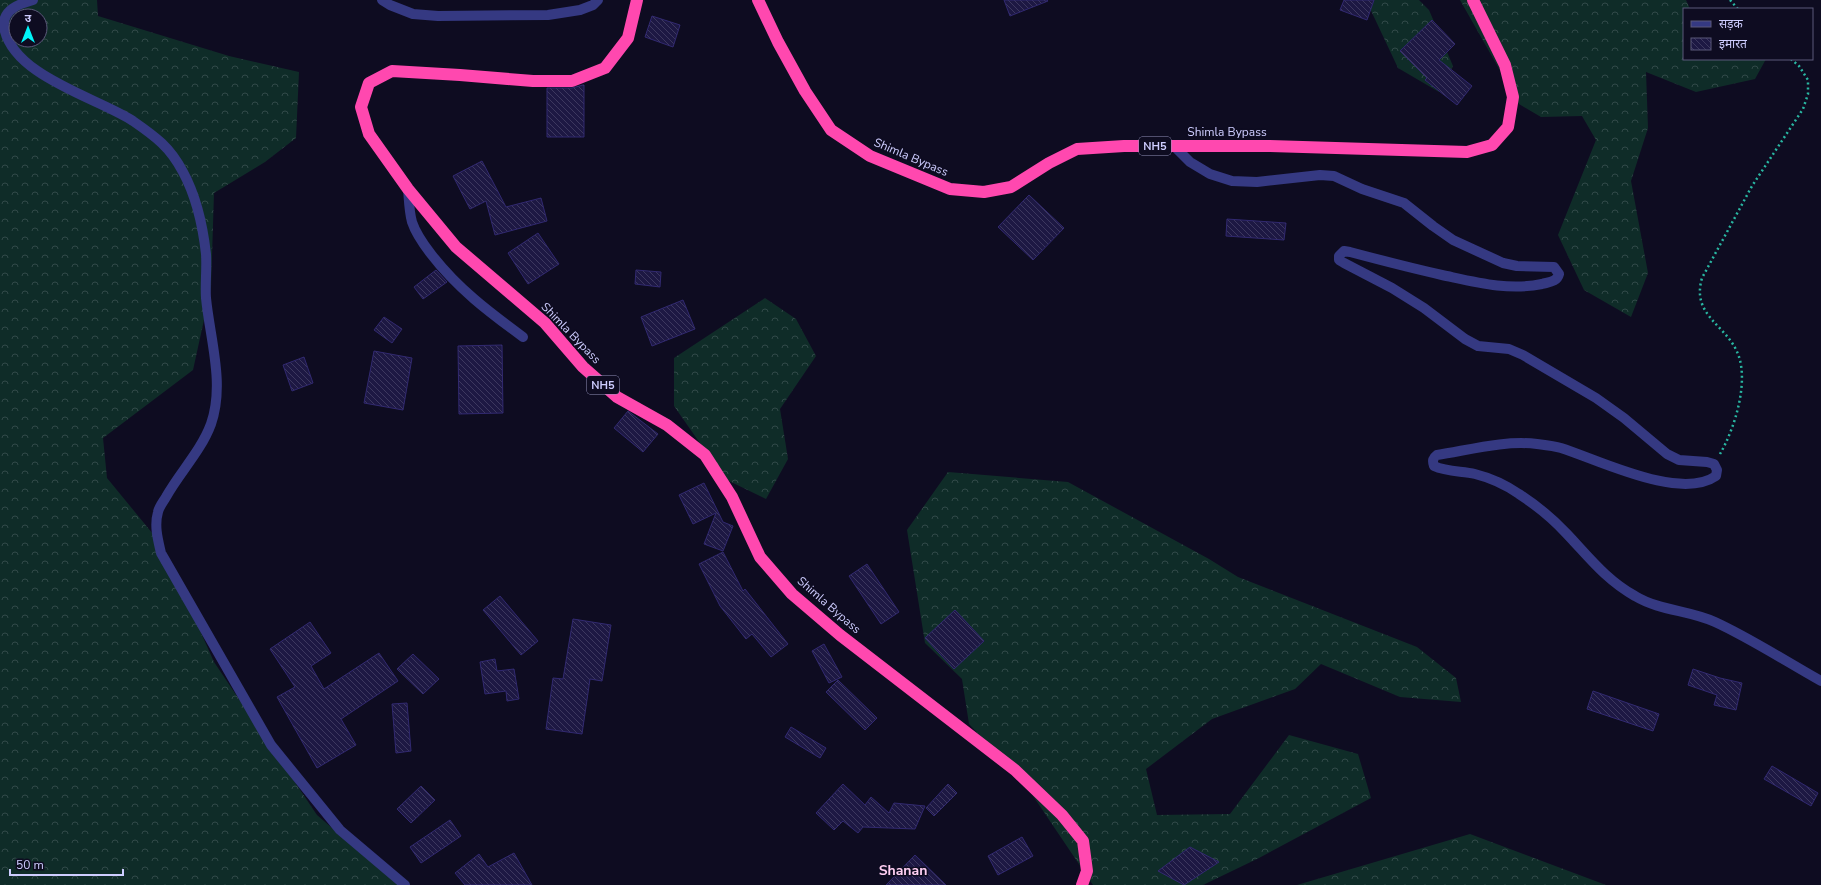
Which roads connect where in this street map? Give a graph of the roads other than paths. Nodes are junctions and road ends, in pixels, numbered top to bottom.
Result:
1 (33, 0) edge
2 (382, 0) edge
3 (598, 0) edge
4 (637, 0) edge
5 (758, 0) edge
6 (1473, 0) edge
7 (1174, 146) junction
8 (408, 189) junction
9 (523, 337) dead end
10 (1821, 681) edge
11 (405, 885) edge
12 (1082, 885) edge

1 - 11 street
2 - 3 street
4 - 8 highway, Shimla Bypass / NH5
5 - 7 highway, Shimla Bypass / NH5
6 - 7 highway, Shimla Bypass / NH5
7 - 10 street
8 - 9 street
8 - 12 highway, Shimla Bypass / NH5

